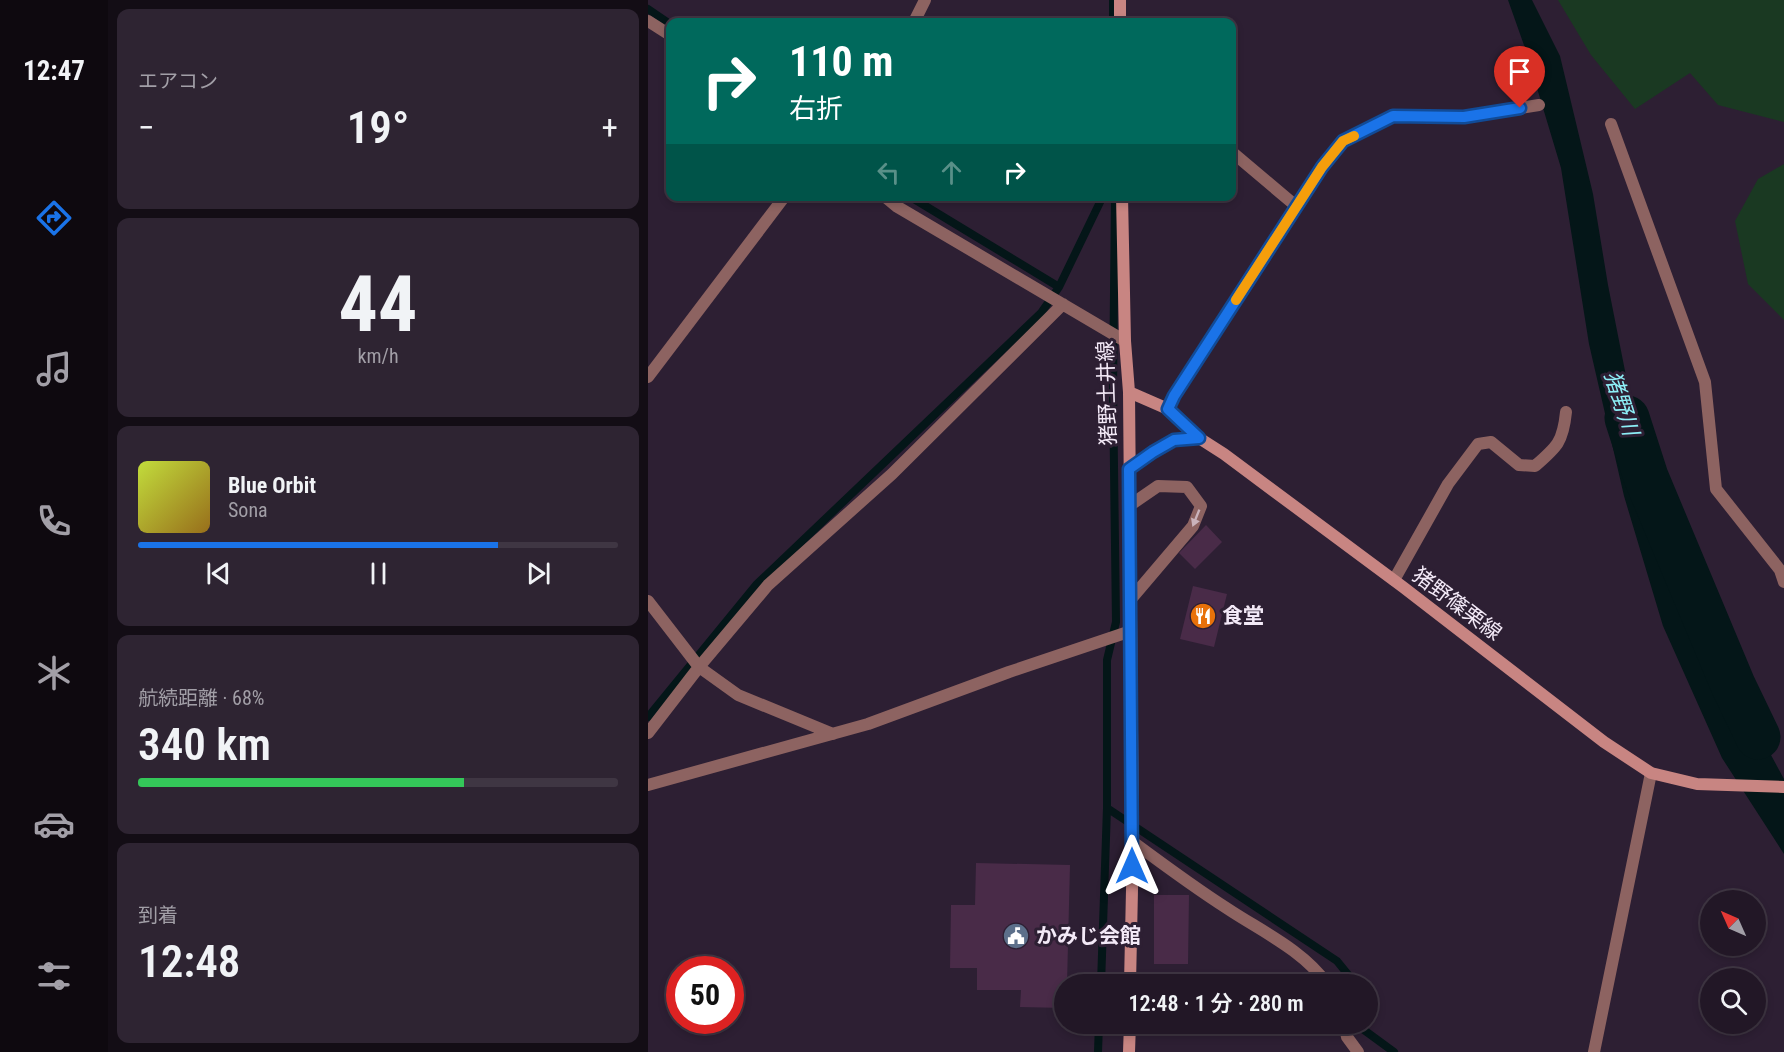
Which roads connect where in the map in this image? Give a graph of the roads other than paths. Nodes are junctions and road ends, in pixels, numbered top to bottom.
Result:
1 (925, 0) edge
2 (1120, 0) edge
3 (916, 18) edge
4 (1120, 18) edge
5 (648, 21) edge
6 (666, 32) edge
7 (1539, 105) dead end
8 (1611, 124) dead end
9 (1236, 155) edge
10 (781, 201) edge
11 (890, 201) edge
12 (1122, 201) edge
13 (1296, 206) junction
14 (1063, 304) junction
15 (1125, 341) junction
16 (648, 376) edge
17 (1129, 392) junction
18 (1168, 409) junction
19 (1566, 412) dead end
20 (1199, 438) junction
21 (1129, 469) junction
22 (1129, 506) junction
23 (1394, 580) junction
24 (1784, 582) edge
25 (1131, 599) junction
26 (648, 601) edge
27 (1131, 631) junction
28 (699, 667) junction
29 (648, 733) edge
30 (833, 734) junction
31 (1651, 773) junction
32 (648, 785) edge
33 (1784, 787) edge
34 (1132, 842) junction
35 (1130, 974) edge
36 (1320, 974) edge
37 (1130, 1034) edge
38 (1346, 1034) edge
39 (1129, 1052) edge
40 (1358, 1052) edge
41 (1594, 1052) edge

1 - 3 street
2 - 4 main road
5 - 6 street
7 - 13 street
8 - 24 street
9 - 13 street
10 - 16 street
11 - 14 street
12 - 15 main road, 猪野土井線
13 - 18 street
14 - 15 street
14 - 28 street
15 - 17 main road, 猪野土井線
17 - 18 main road, 猪野篠栗線
17 - 21 main road, 猪野土井線
18 - 20 main road, 猪野篠栗線
19 - 23 street
20 - 21 street
20 - 23 main road, 猪野篠栗線
21 - 22 main road, 猪野土井線
22 - 25 main road, 猪野土井線
22 -> 25 street
23 - 31 main road, 猪野篠栗線
25 - 27 main road, 猪野土井線
26 - 28 street
27 - 30 street
27 - 34 main road, 猪野土井線
28 - 29 street
28 - 30 street
30 - 32 street
31 - 33 main road, 猪野篠栗線
31 - 41 street
34 - 35 main road, 猪野土井線
34 - 36 street
37 - 39 main road
38 - 40 street

